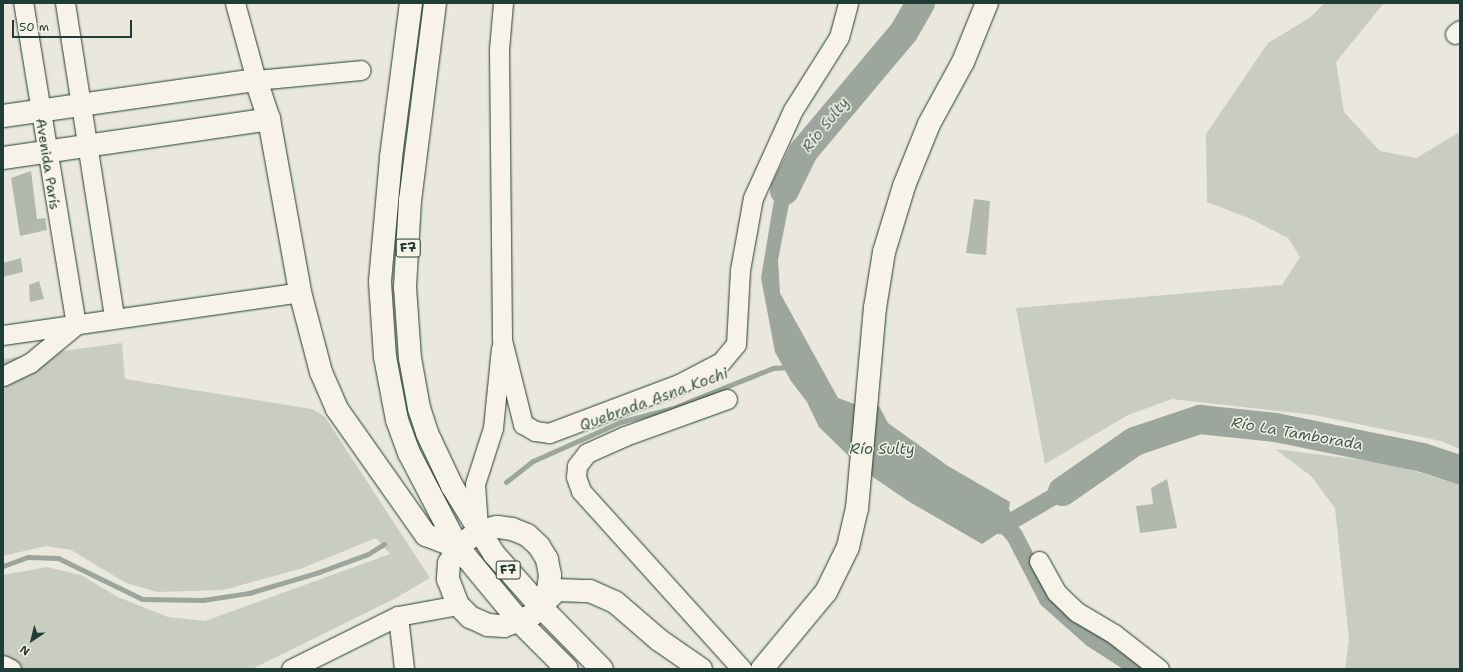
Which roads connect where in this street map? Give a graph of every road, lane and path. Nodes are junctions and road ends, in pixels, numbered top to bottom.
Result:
1 (22, 3) edge
2 (65, 3) edge
3 (234, 3) edge
4 (411, 3) edge
5 (435, 3) edge
6 (503, 3) edge
7 (848, 3) edge
8 (987, 3) edge
9 (360, 70) dead end
10 (256, 80) junction
11 (81, 104) junction
12 (39, 111) junction
13 (3, 116) edge
14 (269, 119) junction
15 (87, 146) junction
16 (45, 152) junction
17 (3, 158) edge
18 (300, 292) junction
19 (114, 317) junction
20 (76, 325) junction
21 (3, 335) edge
22 (502, 340) junction
23 (3, 376) edge
24 (727, 399) dead end
25 (479, 530) junction
26 (458, 547) junction
27 (1038, 560) dead end
28 (458, 605) junction
29 (540, 606) junction
30 (398, 616) junction
31 (520, 622) junction
32 (3, 665) edge
33 (11, 669) edge
34 (292, 669) edge
35 (404, 669) edge
36 (567, 669) edge
37 (602, 669) edge
38 (701, 669) edge
39 (742, 669) edge
40 (762, 669) edge
41 (1159, 669) edge

1 - 12 street, Avenida París
2 - 11 street
3 - 10 street
4 - 26 main road, F7
5 - 25 main road, F7
6 - 22 street
7 - 22 street
8 - 40 main road
9 - 10 street
10 - 11 main road
10 - 14 main road
11 - 12 main road
11 - 15 street
12 - 13 main road
12 - 16 street, Avenida París
14 - 15 main road
14 - 18 main road
15 - 16 main road
15 - 19 street
16 - 17 main road
16 - 20 street, Avenida París
18 - 19 street
18 - 26 main road
19 - 20 street
20 - 21 street
20 - 23 street
22 - 25 street
24 - 39 street
25 - 26 main road
25 - 29 main road, F7
25 - 29 main road
26 - 28 main road
26 - 31 main road, F7
27 - 41 street
28 - 30 street
28 - 31 main road
29 - 31 main road
29 - 37 main road, F7
29 - 38 main road
30 - 34 street
30 - 35 street
31 - 36 main road, F7
32 - 33 street

